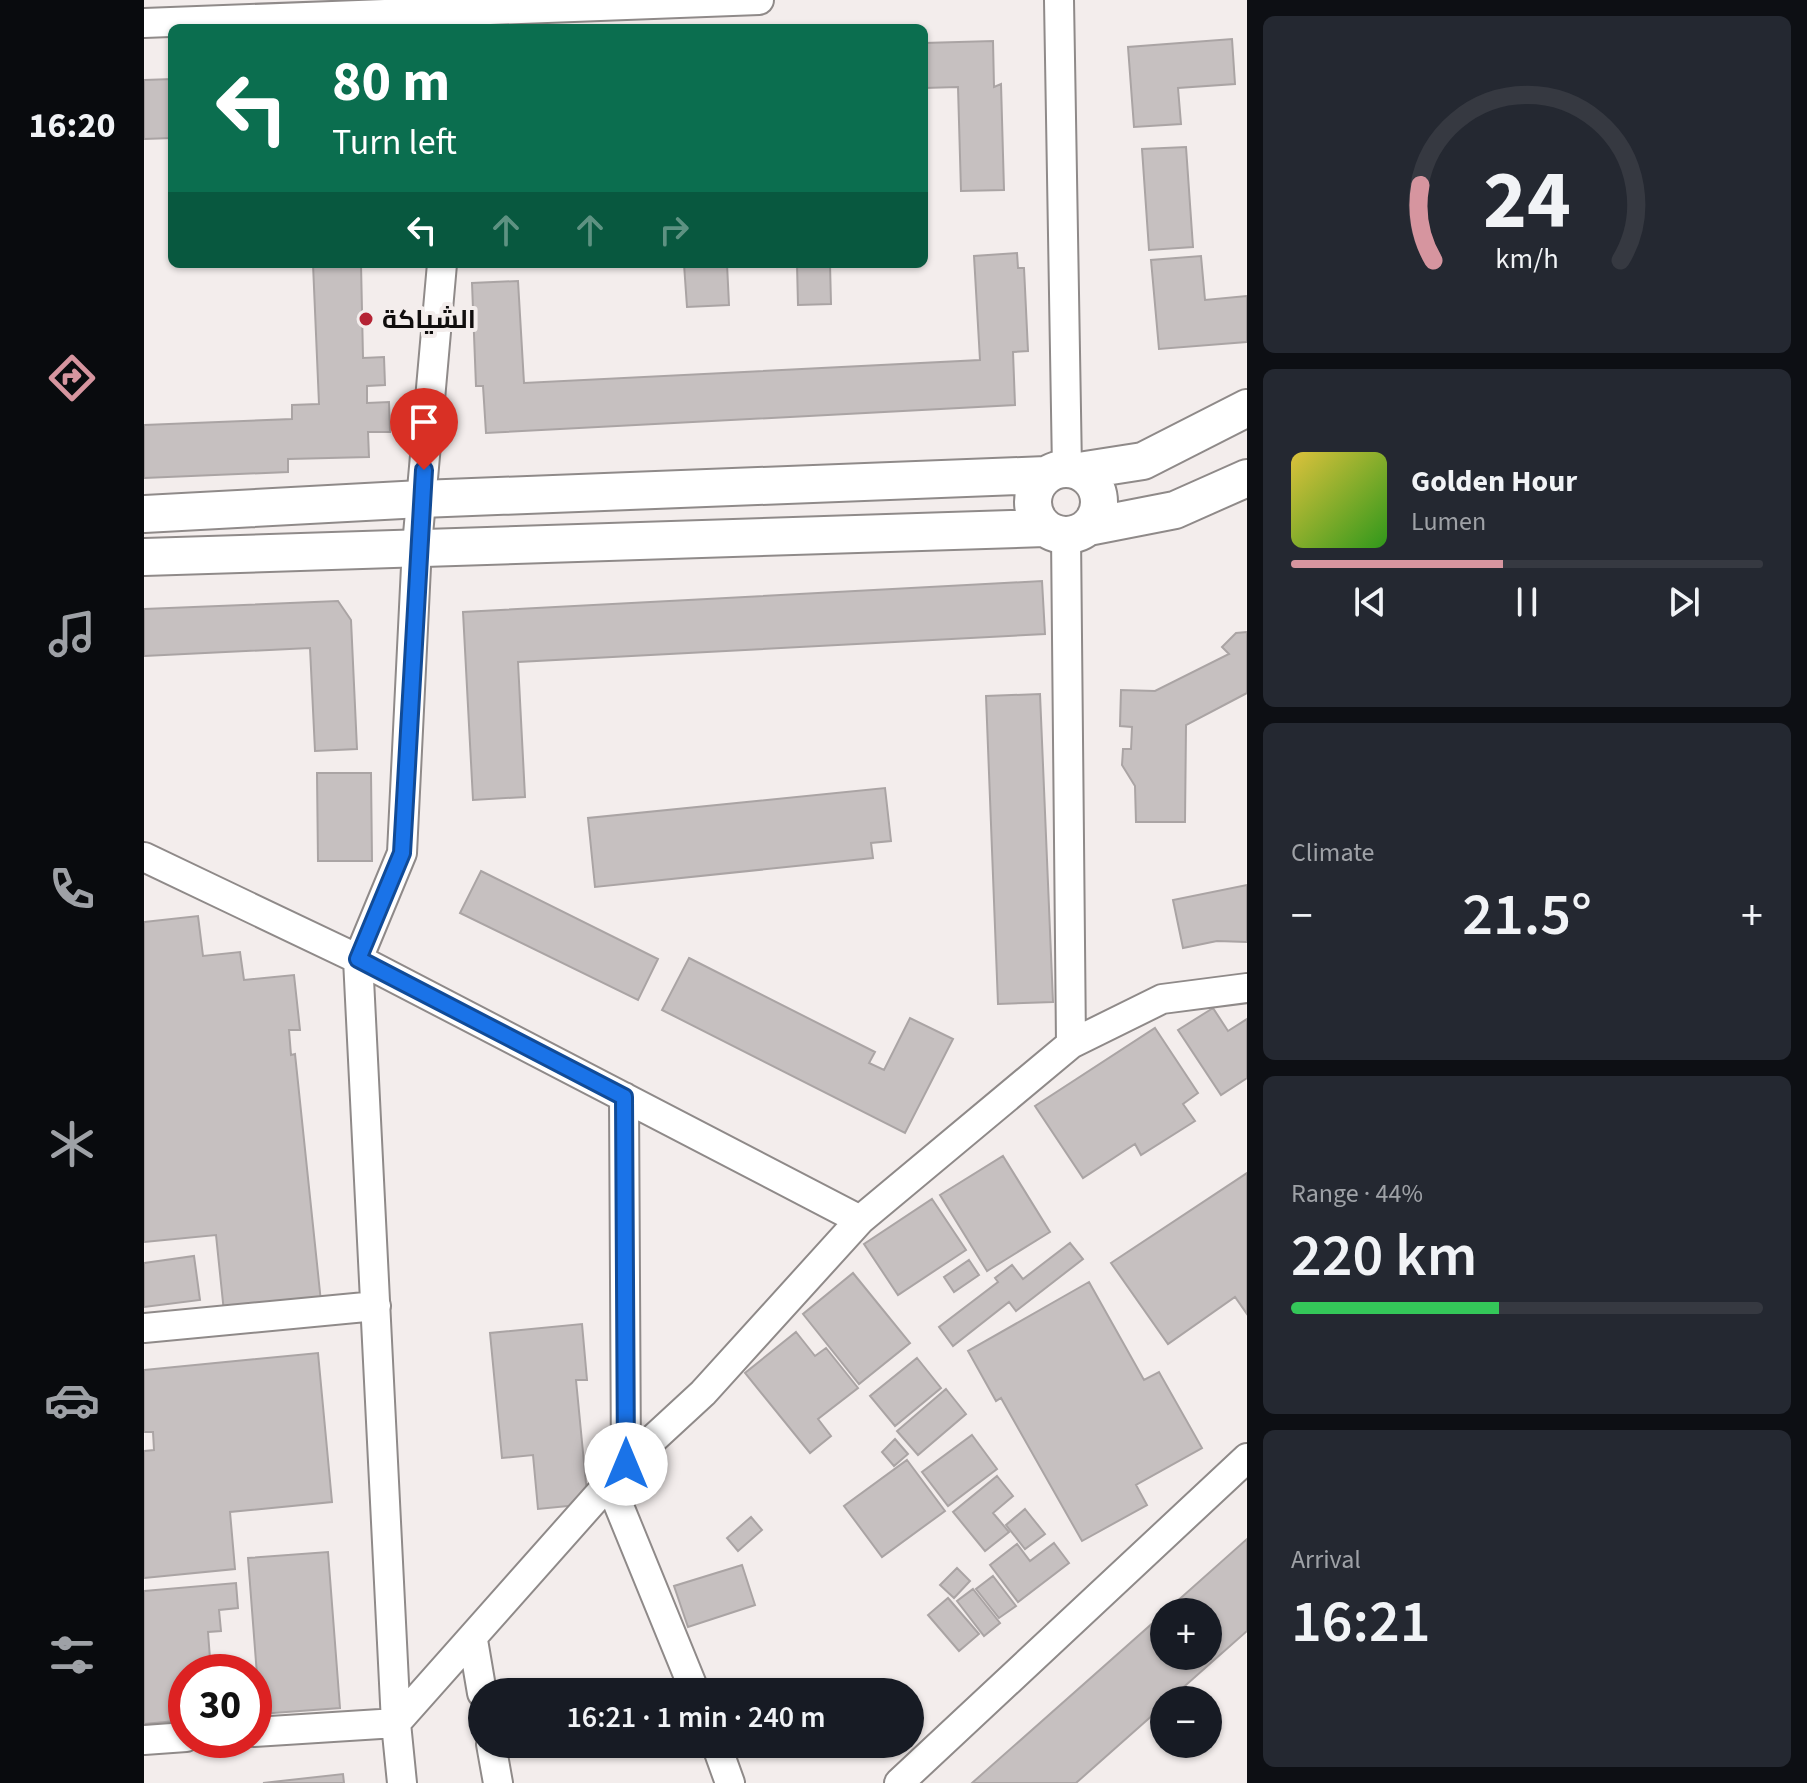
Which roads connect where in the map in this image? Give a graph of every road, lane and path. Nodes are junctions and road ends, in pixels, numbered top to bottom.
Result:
1 (759, 0) edge
2 (1059, 0) edge
3 (463, 13) edge
4 (157, 15) edge
5 (442, 268) edge
6 (1247, 408) edge
7 (1064, 472) junction
8 (1247, 478) edge
9 (421, 499) junction
10 (144, 514) edge
11 (1066, 530) junction
12 (417, 546) junction
13 (144, 557) edge
14 (144, 857) edge
15 (358, 959) junction
16 (1247, 988) edge
17 (1071, 1044) junction
18 (624, 1097) junction
19 (860, 1220) junction
20 (376, 1306) junction
21 (144, 1328) edge
22 (1247, 1458) edge
23 (618, 1474) junction
24 (473, 1640) junction
25 (479, 1678) edge
26 (690, 1678) edge
27 (396, 1723) junction
28 (272, 1731) edge
29 (168, 1738) edge
30 (144, 1740) edge
31 (494, 1758) edge
32 (721, 1758) edge
33 (402, 1783) edge
34 (498, 1783) edge
35 (730, 1783) edge
36 (899, 1783) edge

1 - 3 street
2 - 7 street
3 - 4 street
5 - 9 street
6 - 7 street
7 - 9 street
7 - 11 street
7 - 11 street
8 - 11 street
9 - 10 street
9 - 12 street
11 - 12 street
11 - 17 street
12 - 13 street
12 - 15 street
14 - 15 street
15 - 18 street
15 - 20 street
16 - 17 street
17 - 19 street
18 - 19 street
18 - 23 street
19 - 23 street
20 - 21 street
20 - 27 street
22 - 36 street
23 - 24 street
23 - 26 street
24 - 25 street
24 - 27 street
27 - 28 street
27 - 33 street
29 - 30 street
31 - 34 street
32 - 35 street

